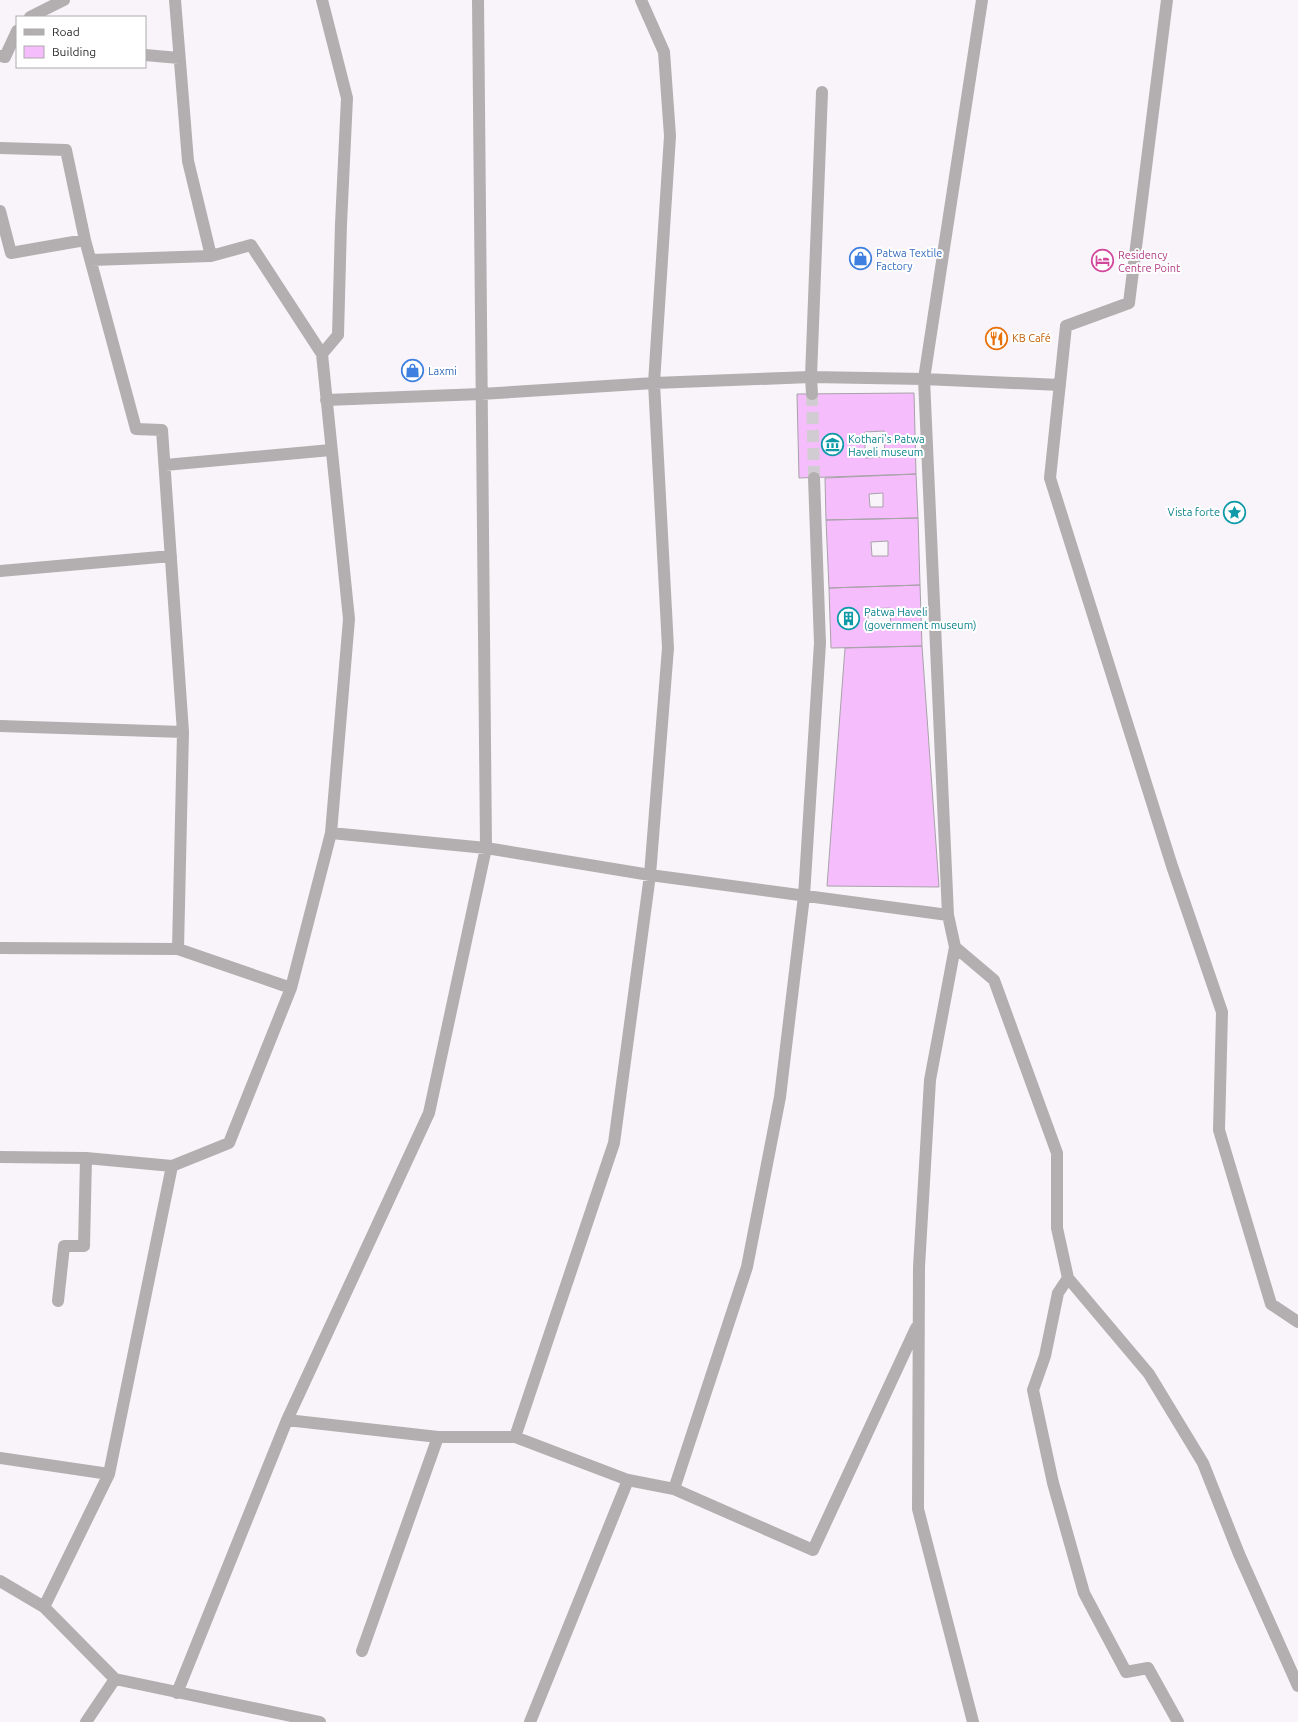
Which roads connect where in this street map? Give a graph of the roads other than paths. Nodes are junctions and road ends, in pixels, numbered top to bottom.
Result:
1 (64, 0) edge
2 (175, 0) edge
3 (322, 0) edge
4 (478, 0) edge
5 (641, 0) edge
6 (982, 0) edge
7 (1167, 0) edge
8 (32, 16) edge
9 (16, 33) edge
10 (146, 55) edge
11 (0, 56) edge
12 (179, 58) junction
13 (822, 92) dead end
14 (0, 148) edge
15 (0, 211) edge
16 (85, 240) junction
17 (211, 256) junction
18 (91, 260) junction
19 (322, 354) junction
20 (812, 377) junction
21 (924, 379) junction
22 (654, 383) junction
23 (1060, 385) junction
24 (481, 394) junction
25 (812, 394) tunnel mouth
26 (326, 400) junction
27 (331, 450) junction
28 (164, 465) junction
29 (814, 478) tunnel mouth
30 (171, 556) junction
31 (0, 571) edge
32 (0, 726) edge
33 (183, 732) junction
34 (331, 833) junction
35 (486, 848) junction
36 (650, 875) junction
37 (804, 896) junction
38 (948, 915) junction
39 (955, 947) junction
40 (0, 948) edge
41 (178, 949) junction
42 (292, 988) junction
43 (0, 1157) edge
44 (86, 1158) junction
45 (172, 1166) junction
46 (1068, 1278) junction
47 (58, 1301) dead end
48 (1298, 1322) edge
49 (918, 1323) junction
50 (287, 1420) junction
51 (438, 1437) junction
52 (515, 1437) junction
53 (0, 1458) edge
54 (110, 1474) junction
55 (628, 1480) junction
56 (674, 1489) junction
57 (0, 1581) edge
58 (44, 1607) junction
59 (362, 1651) dead end
60 (115, 1678) junction
61 (1298, 1686) edge
62 (177, 1693) junction
63 (86, 1722) edge
64 (320, 1722) edge
65 (530, 1722) edge
66 (973, 1722) edge
67 (1178, 1722) edge

1 - 8 street
2 - 12 street
3 - 19 street
4 - 24 street
5 - 22 street
6 - 21 street
7 - 23 street
9 - 11 street
10 - 12 street
12 - 17 street
13 - 20 street
14 - 16 street
15 - 16 street
16 - 18 street
17 - 18 street
17 - 19 street
18 - 28 street
19 - 26 street
20 - 21 street
20 - 22 street
20 - 25 street
21 - 23 street
21 - 38 street
22 - 24 street
22 - 36 street
23 - 48 street
24 - 26 street
24 - 35 street
26 - 27 street
27 - 28 street
27 - 34 street
28 - 30 street
29 - 37 street
30 - 31 street
30 - 33 street
32 - 33 street
33 - 41 street
34 - 35 street
34 - 42 street
35 - 36 street
35 - 50 street
36 - 37 street
36 - 52 street
37 - 38 street
37 - 56 street
38 - 39 street
39 - 46 street
39 - 49 street
40 - 41 street
41 - 42 street
42 - 45 street
43 - 44 street
44 - 45 street
44 - 47 street
45 - 54 street
46 - 61 street
46 - 67 street
49 - 56 street
49 - 66 street
50 - 51 street
50 - 62 street
51 - 52 street
51 - 59 street
52 - 55 street
53 - 54 street
54 - 58 street
55 - 56 street
55 - 65 street
57 - 58 street
58 - 60 street
60 - 62 street
60 - 63 street
62 - 64 street

